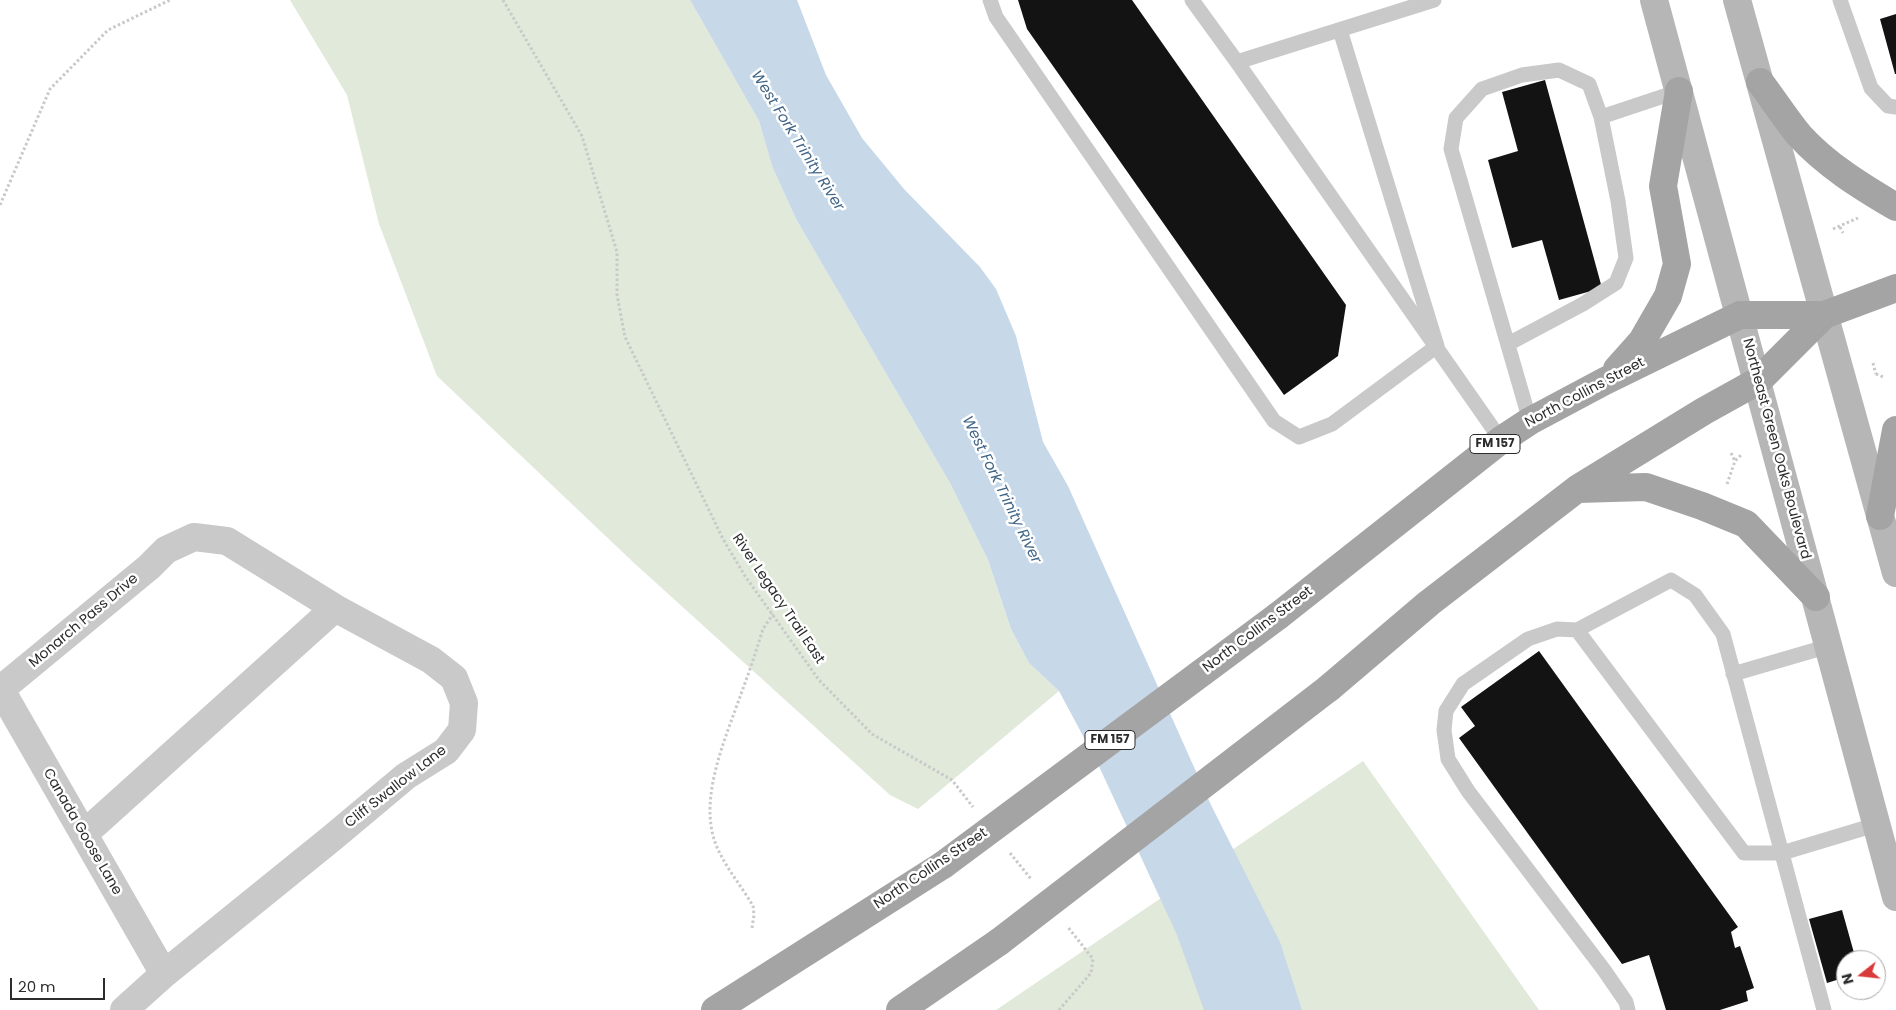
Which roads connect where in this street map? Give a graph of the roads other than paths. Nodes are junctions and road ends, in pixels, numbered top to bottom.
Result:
1 (990, 0) edge
2 (1192, 0) edge
3 (1434, 0) edge
4 (1654, 0) edge
5 (1737, 0) edge
6 (1840, 0) edge
7 (1340, 30) junction
8 (1237, 62) junction
9 (1760, 82) junction
10 (1679, 91) junction
11 (1896, 106) edge
12 (1601, 117) junction
13 (1896, 207) edge
14 (1896, 288) edge
15 (1740, 315) junction
16 (1824, 315) junction
17 (1508, 344) junction
18 (1437, 346) junction
19 (1605, 381) junction
20 (1758, 381) junction
21 (1530, 421) junction
22 (1896, 430) edge
23 (1501, 440) junction
24 (1577, 489) junction
25 (1880, 516) junction
26 (166, 550) joint
27 (1896, 573) edge
28 (1816, 597) junction
29 (336, 608) junction
30 (1577, 630) junction
31 (1829, 646) junction
32 (1733, 674) junction
33 (1, 690) edge
34 (1876, 825) junction
35 (84, 834) junction
36 (1782, 853) junction
37 (1896, 898) edge
38 (164, 974) junction
39 (124, 1010) edge
40 (715, 1010) edge
41 (900, 1010) edge
42 (1628, 1010) edge
43 (1824, 1010) edge

1 - 18 lane
2 - 8 lane
3 - 7 lane
4 - 10 main road, Northeast Green Oaks Boulevard
5 - 9 main road
6 - 11 lane
7 - 8 lane
7 - 18 lane
8 - 18 lane
9 - 13 main road
9 - 16 main road
10 - 12 lane
10 - 15 main road, Northeast Green Oaks Boulevard
10 - 19 main road
12 - 17 lane
12 - 17 lane
14 - 16 main road, North Collins Street / FM 157
15 - 16 main road, North Collins Street / FM 157
15 - 19 main road, North Collins Street / FM 157
15 - 20 main road, Northeast Green Oaks Boulevard
16 - 20 main road, North Collins Street / FM 157
16 - 25 main road
17 - 21 lane
18 - 23 lane
19 - 21 main road, North Collins Street / FM 157
20 - 24 main road, North Collins Street / FM 157
20 - 28 main road, Northeast Green Oaks Boulevard
21 - 23 main road, North Collins Street / FM 157
22 - 25 main road
23 - 40 main road, North Collins Street / FM 157, bridge
24 - 28 main road
24 - 41 main road, North Collins Street / FM 157, bridge
25 - 27 main road
26 - 29 street, Cliff Swallow Lane
26 - 33 street, Monarch Pass Drive
28 - 31 main road, Northeast Green Oaks Boulevard
29 - 35 street
29 - 38 street, Cliff Swallow Lane
30 - 32 lane
30 - 36 lane
30 - 42 lane
31 - 32 lane
31 - 34 main road, Northeast Green Oaks Boulevard
32 - 36 lane
33 - 35 street, Canada Goose Lane
34 - 36 lane
34 - 37 main road, Northeast Green Oaks Boulevard
35 - 38 street, Canada Goose Lane
36 - 43 lane
38 - 39 street, Cliff Swallow Lane

